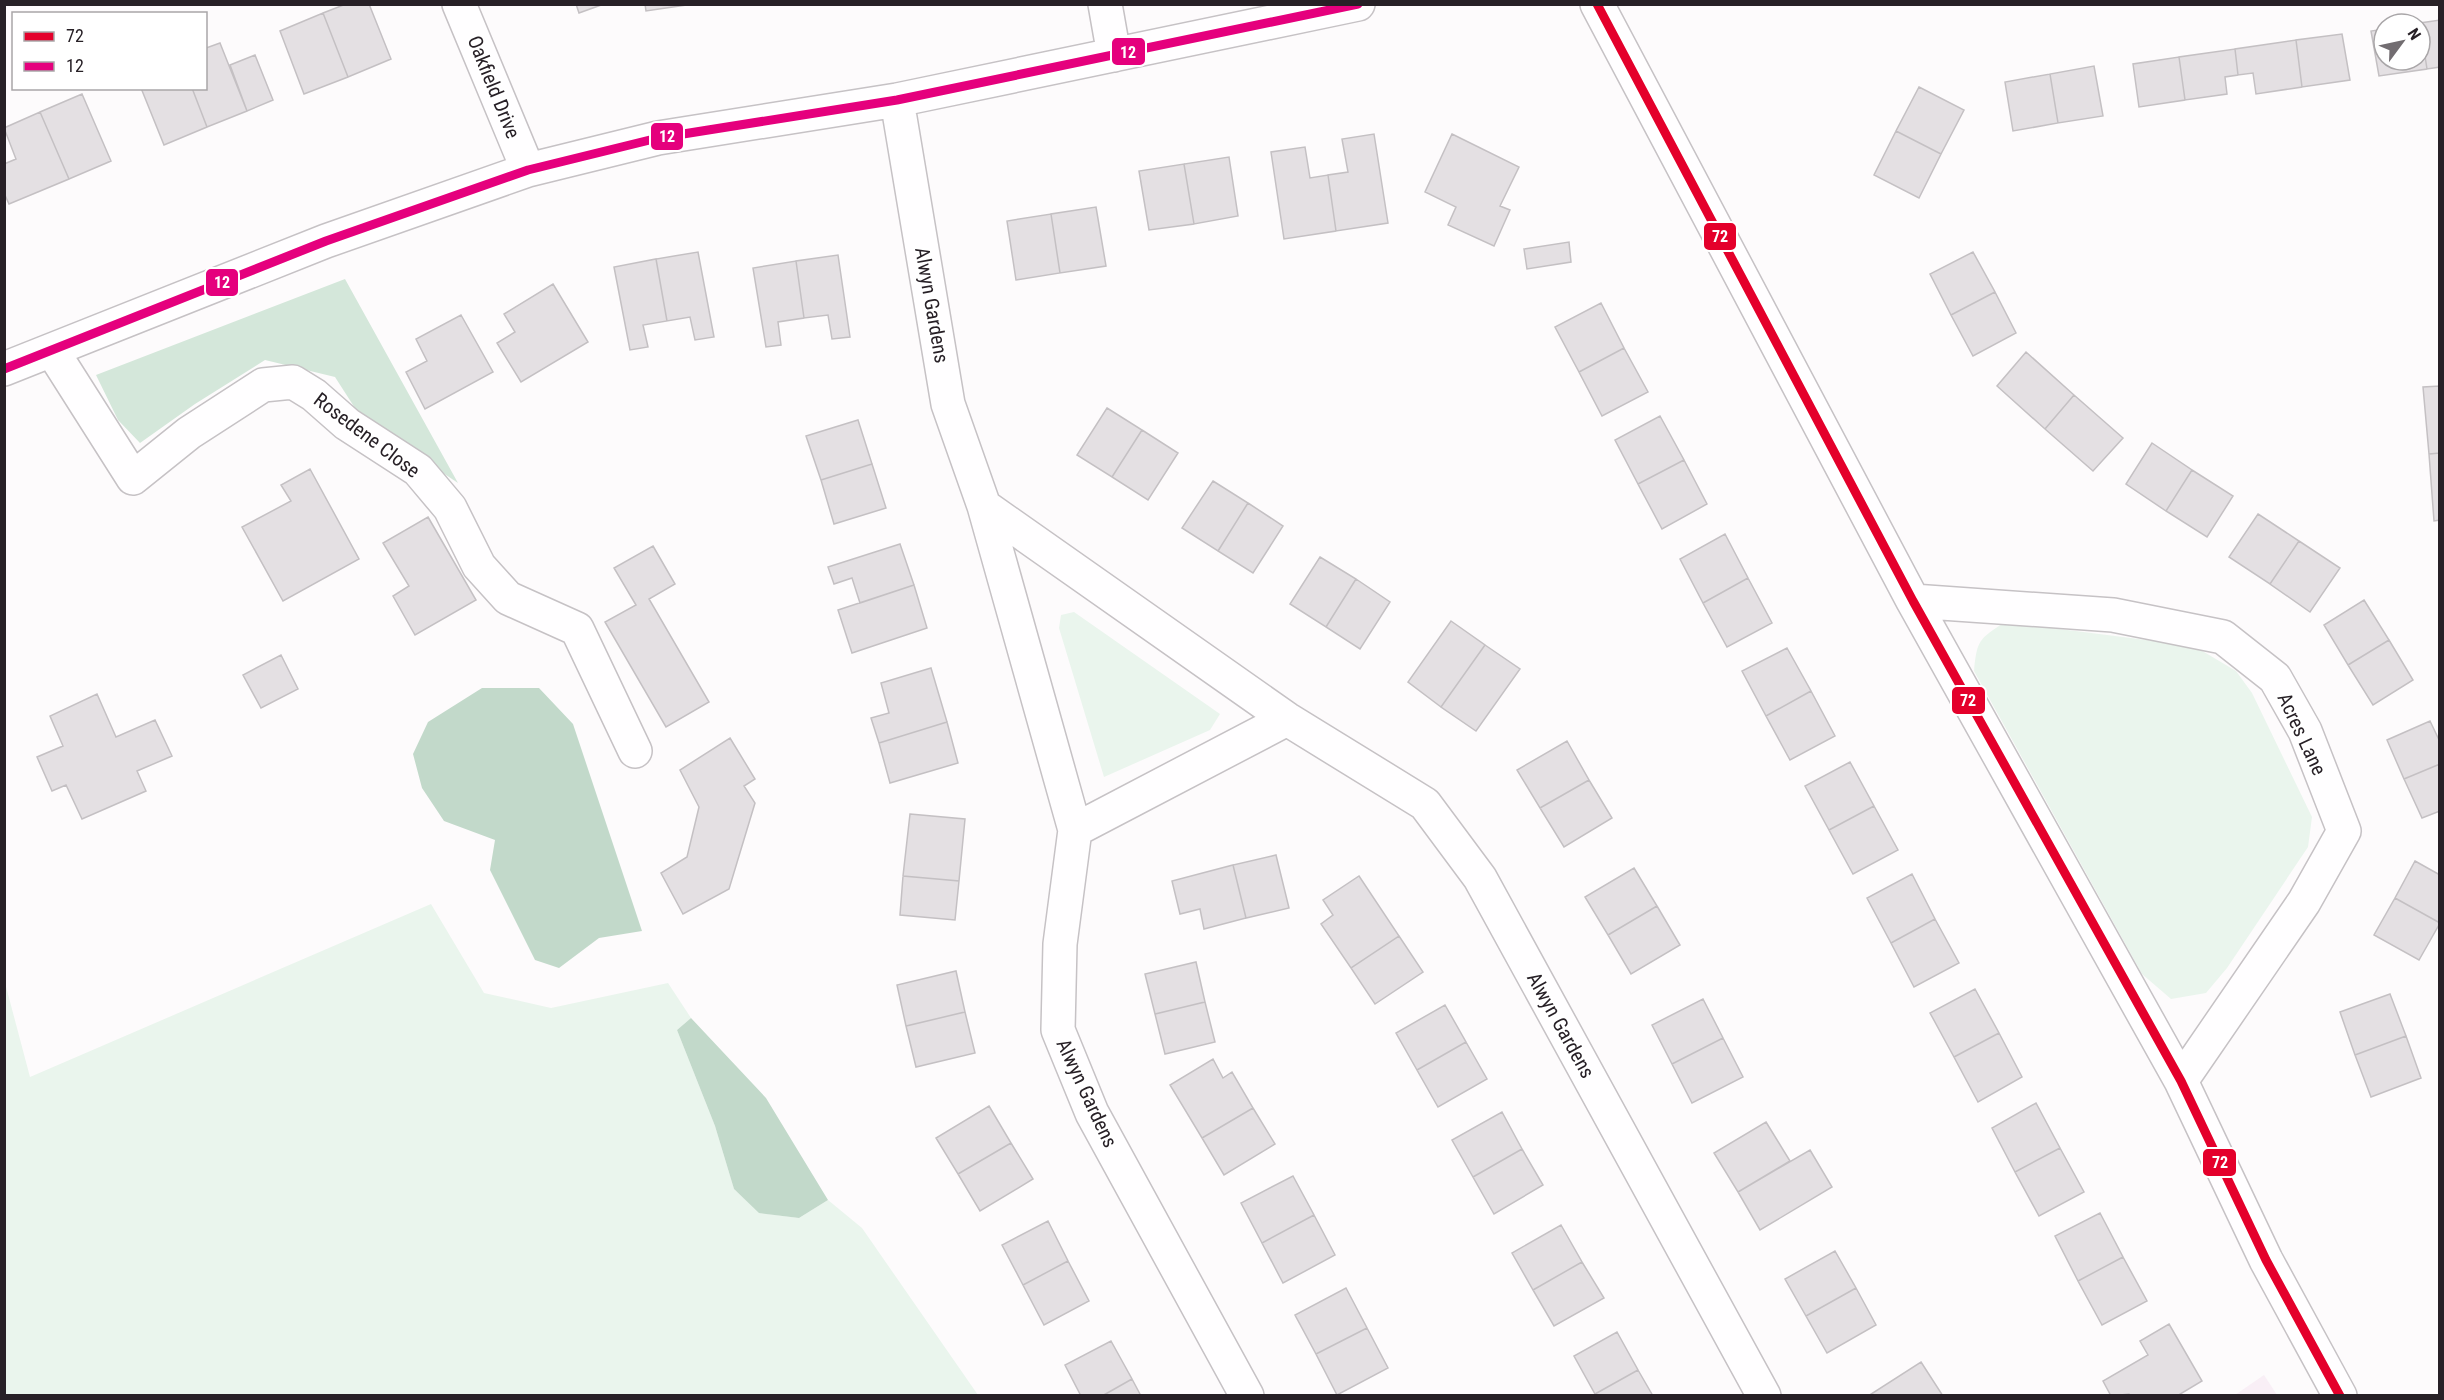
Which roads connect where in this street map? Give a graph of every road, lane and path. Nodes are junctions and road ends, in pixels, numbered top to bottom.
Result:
1 (459, 4) edge
2 (1105, 4) edge
3 (1597, 4) edge
4 (1339, 6) edge
5 (1114, 55) junction
6 (897, 100) junction
7 (528, 170) junction
8 (53, 352) junction
9 (4, 369) edge
10 (984, 506) junction
11 (1913, 601) junction
12 (1287, 718) junction
13 (635, 751) dead end
14 (1076, 830) junction
15 (2181, 1081) junction
16 (1247, 1395) edge
17 (1764, 1395) edge
18 (2340, 1395) edge

1 - 7 street, Oakfield Drive
2 - 5 street
3 - 11 street
4 - 5 street
5 - 6 street
6 - 7 street
6 - 10 street, Alwyn Gardens
7 - 8 street
8 - 9 street
8 - 13 street, Rosedene Close
10 - 12 street, Alwyn Gardens
10 - 14 street, Alwyn Gardens
11 - 15 street
11 - 15 street, Acres Lane
12 - 14 street
12 - 17 street, Alwyn Gardens
14 - 16 street, Alwyn Gardens
15 - 18 street

